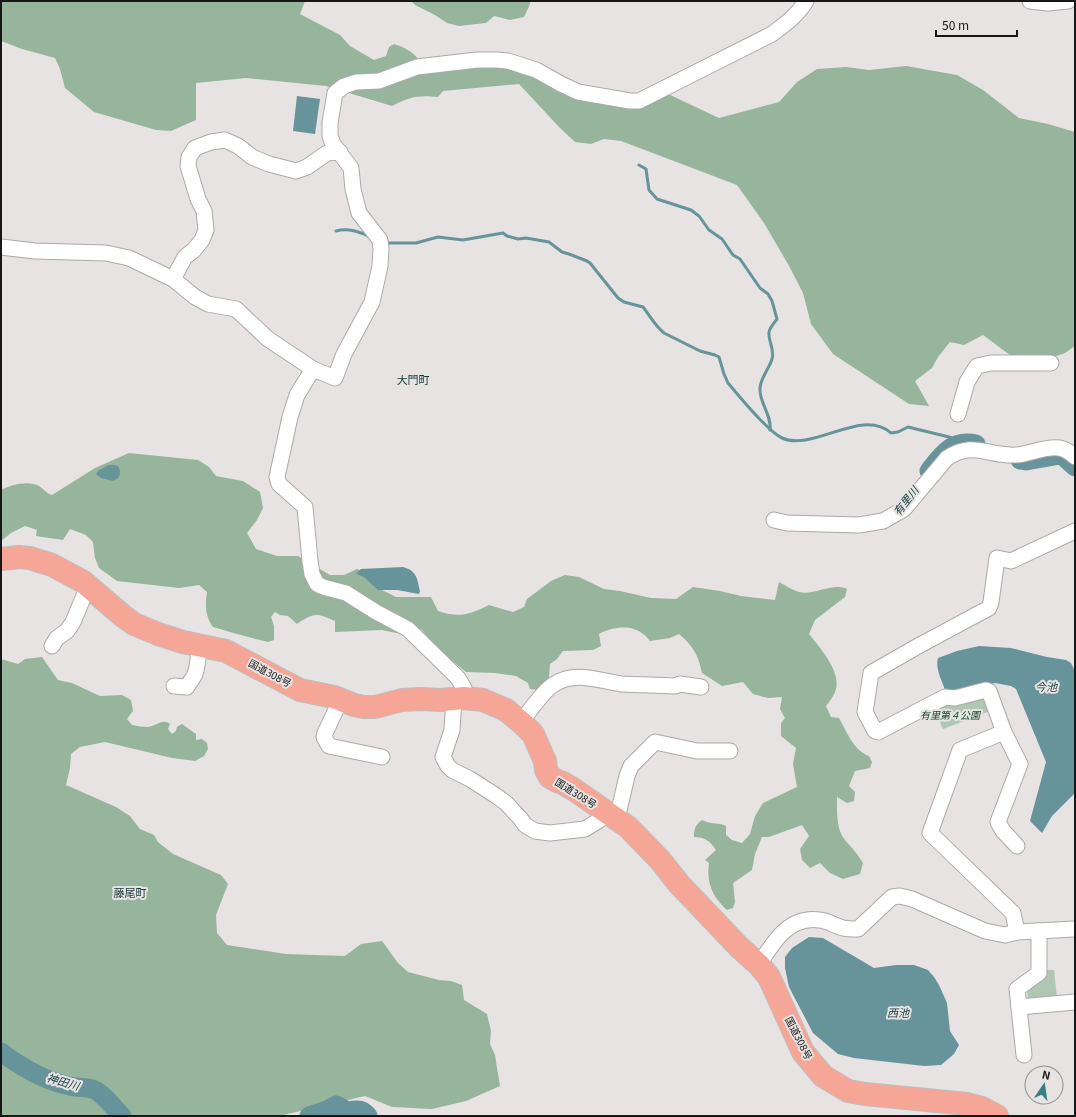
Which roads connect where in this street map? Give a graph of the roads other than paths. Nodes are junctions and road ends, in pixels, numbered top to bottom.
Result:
1 (806, 1) edge
2 (1030, 1) edge
3 (1068, 1) edge
4 (340, 152) junction
5 (1, 247) edge
6 (173, 279) junction
7 (1051, 363) dead end
8 (313, 369) junction
9 (958, 414) dead end
10 (1075, 457) edge
11 (774, 520) dead end
12 (1075, 531) edge
13 (1, 559) edge
14 (88, 586) junction
15 (52, 646) dead end
16 (200, 646) junction
17 (174, 686) dead end
18 (701, 687) dead end
19 (459, 698) junction
20 (341, 699) junction
21 (521, 722) junction
22 (1004, 732) junction
23 (730, 751) dead end
24 (382, 757) dead end
25 (613, 817) junction
26 (1016, 846) dead end
27 (1075, 929) edge
28 (1017, 932) junction
29 (1039, 932) junction
30 (759, 965) junction
31 (1075, 1002) edge
32 (1019, 1007) junction
33 (1024, 1055) dead end
34 (997, 1116) edge

1 - 4 street
2 - 3 street
4 - 6 street
4 - 8 street
5 - 6 street
6 - 8 street
7 - 9 street
8 - 19 street
10 - 11 street
12 - 22 street
13 - 14 highway, 国道308号
14 - 15 street
14 - 16 highway, 国道308号
16 - 17 street
16 - 20 highway, 国道308号
18 - 21 street
19 - 20 highway, 国道308号
19 - 21 highway, 国道308号
19 - 25 street
20 - 24 street
21 - 25 highway, 国道308号
22 - 26 street
22 - 28 street
23 - 25 street
25 - 30 highway, 国道308号
27 - 29 street
28 - 29 street
28 - 30 street
29 - 32 street
30 - 34 highway, 国道308号
31 - 32 street
32 - 33 street

